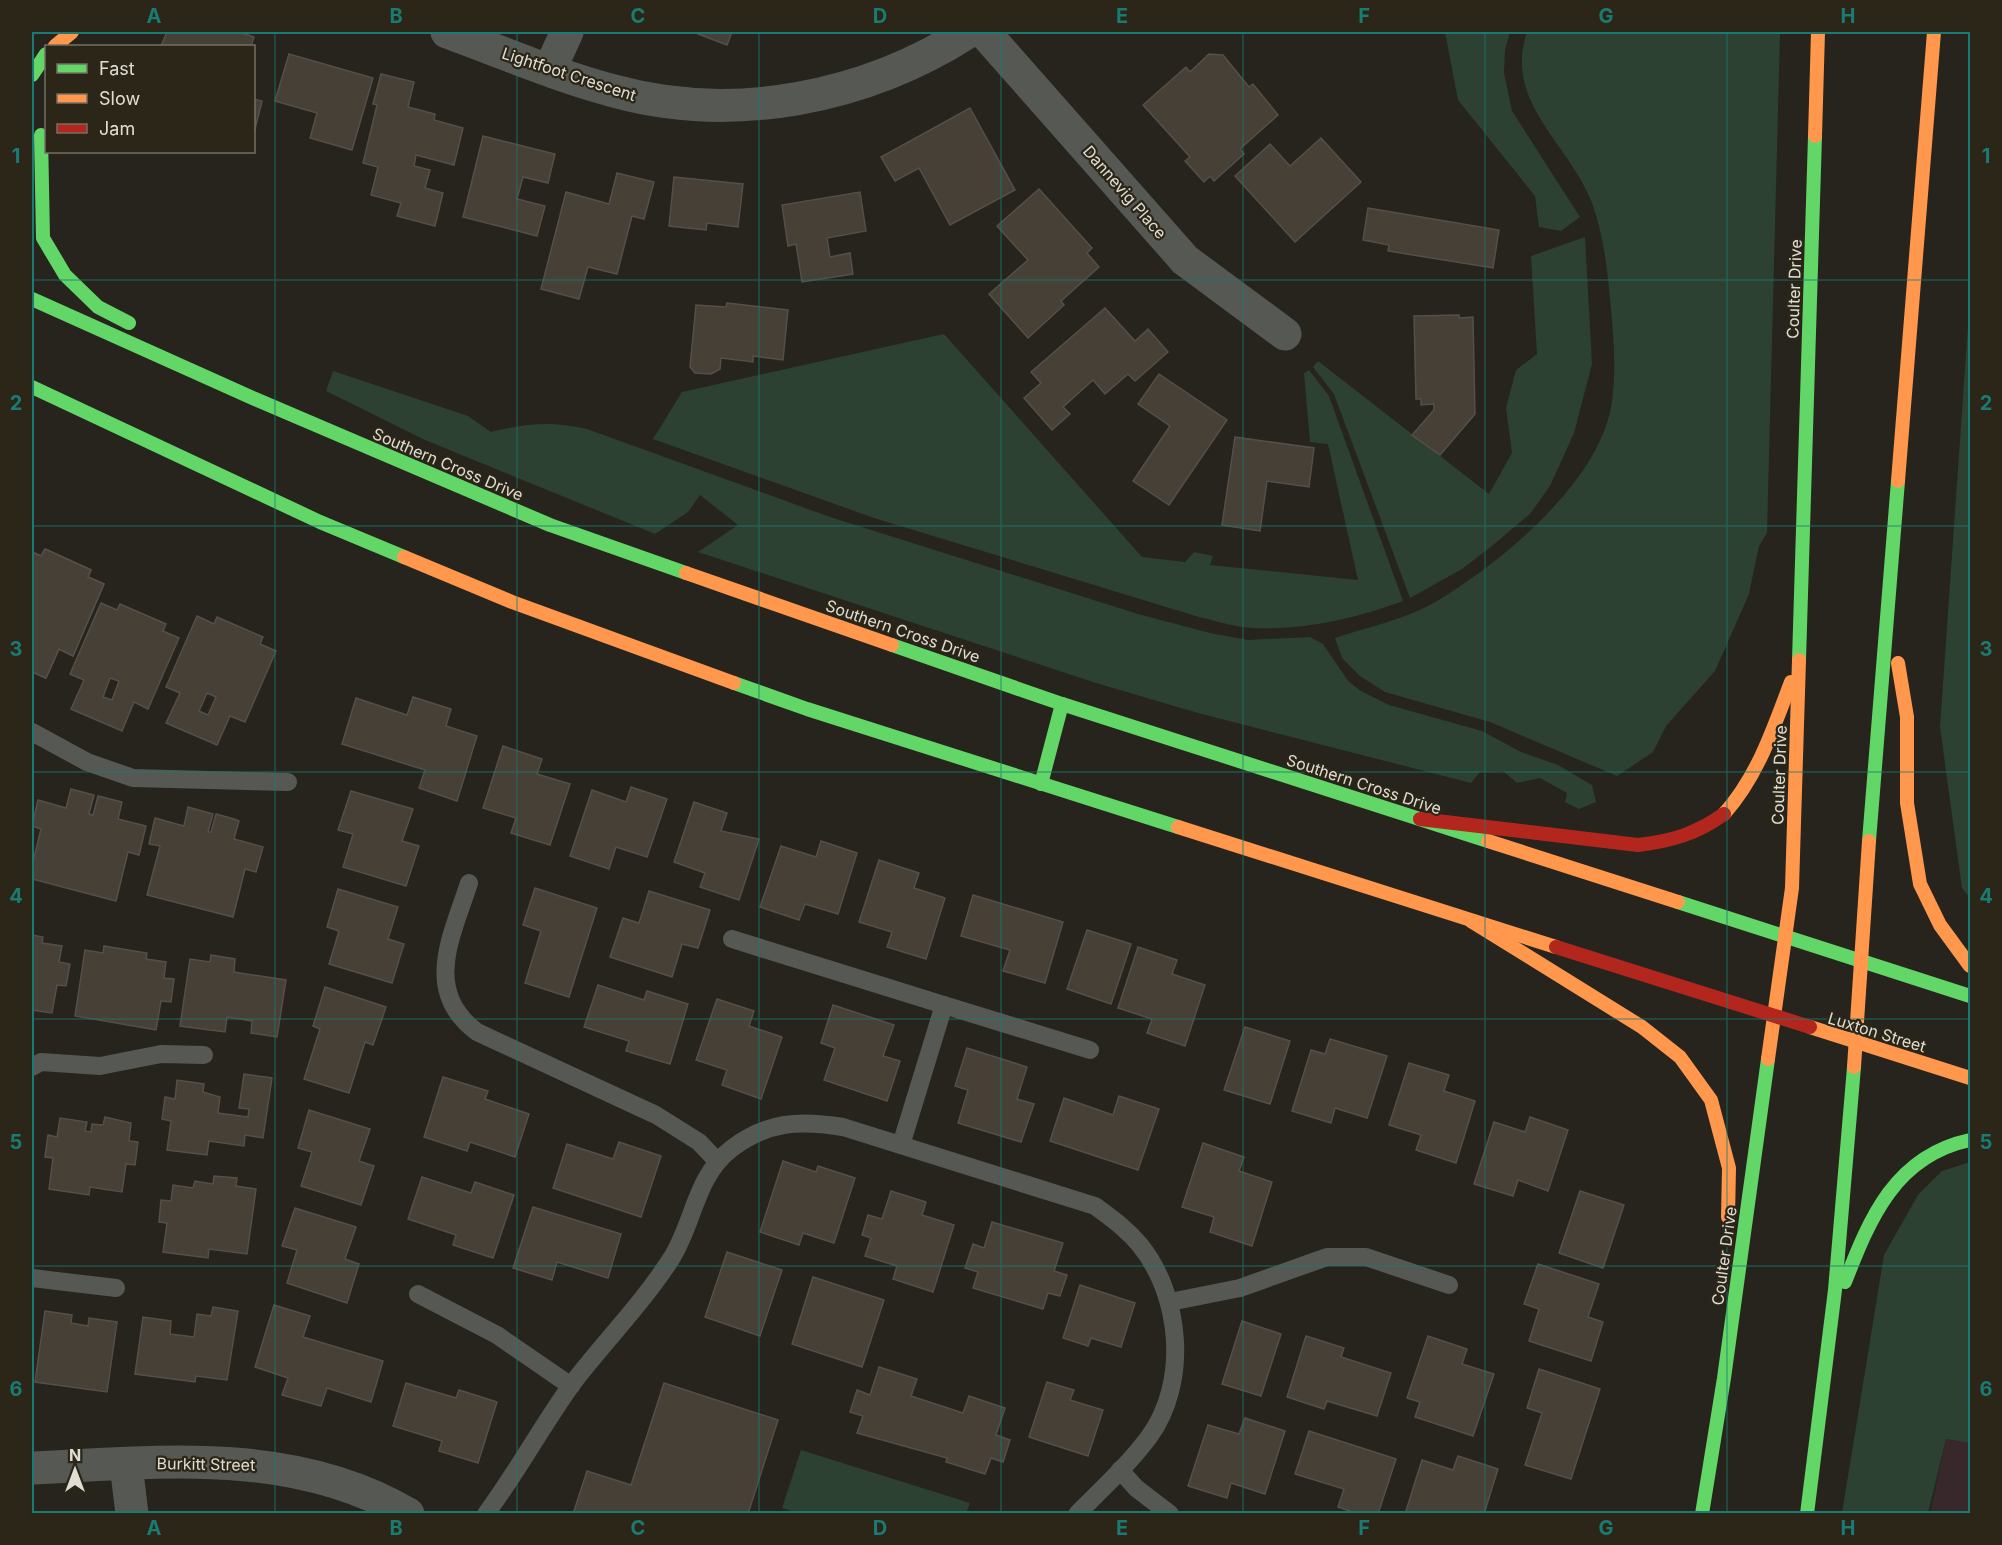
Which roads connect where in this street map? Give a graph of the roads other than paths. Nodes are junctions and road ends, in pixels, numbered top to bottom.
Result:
1 (73, 32) edge
2 (447, 32) edge
3 (567, 32) edge
4 (968, 32) edge
5 (984, 32) edge
6 (1818, 32) edge
7 (1934, 32) edge
8 (56, 45) edge
9 (45, 56) edge
10 (550, 69) junction
11 (32, 75) edge
12 (45, 125) edge
13 (41, 135) junction
14 (32, 153) edge
15 (32, 299) edge
16 (140, 328) dead end
17 (1285, 333) dead end
18 (192, 355) dead end
19 (32, 387) edge
20 (255, 399) junction
21 (1889, 614) junction
22 (1800, 660) junction
23 (1062, 704) junction
24 (32, 732) edge
25 (288, 782) dead end
26 (1041, 784) junction
27 (1420, 819) junction
28 (469, 883) dead end
29 (1470, 921) junction
30 (1785, 936) junction
31 (732, 939) dead end
32 (1861, 961) junction
33 (1971, 966) edge
34 (1971, 996) edge
35 (944, 1005) junction
36 (1774, 1017) junction
37 (1856, 1043) junction
38 (1090, 1050) dead end
39 (204, 1055) dead end
40 (32, 1067) edge
41 (1971, 1078) edge
42 (1971, 1140) edge
43 (901, 1145) junction
44 (717, 1161) junction
45 (1728, 1226) dead end
46 (1727, 1249) dead end
47 (32, 1278) edge
48 (1449, 1285) dead end
49 (116, 1288) dead end
50 (418, 1294) dead end
51 (1170, 1302) junction
52 (1832, 1317) junction
53 (1724, 1378) junction
54 (571, 1386) junction
55 (126, 1464) junction
56 (32, 1468) edge
57 (1120, 1470) junction
58 (132, 1514) edge
59 (408, 1514) edge
60 (486, 1514) edge
61 (1077, 1514) edge
62 (1170, 1514) edge
63 (1702, 1514) edge
64 (1807, 1514) edge

1 - 8 main road
2 - 10 street, Lightfoot Crescent
3 - 10 street
4 - 10 street, Lightfoot Crescent
5 - 17 street, Dannevig Place
6 - 22 main road, Coulter Drive
7 - 21 main road
9 - 11 main road
12 - 13 main road
13 - 14 main road
13 - 16 main road
15 - 20 main road, Southern Cross Drive
18 - 20 main road
19 - 26 main road
20 - 23 main road, Southern Cross Drive
21 - 32 main road
21 - 33 main road
22 - 27 main road
22 - 30 main road, Coulter Drive
23 - 26 main road
23 - 27 main road, Southern Cross Drive
24 - 25 lane
26 - 29 main road
27 - 30 main road, Southern Cross Drive
28 - 44 lane
29 - 36 main road
29 - 45 main road
30 - 32 main road
30 - 36 main road, Coulter Drive
31 - 35 lane
32 - 34 main road
32 - 37 main road
35 - 38 lane
35 - 43 lane
36 - 37 main road, Luxton Street
36 - 53 main road, Coulter Drive
37 - 41 main road, Luxton Street
37 - 52 main road
39 - 40 lane
42 - 52 main road
43 - 44 lane
43 - 51 lane
44 - 54 lane
46 - 53 main road
47 - 49 lane
48 - 51 lane
50 - 54 lane
51 - 57 lane
52 - 64 main road
53 - 63 main road, Coulter Drive
54 - 60 lane
55 - 56 street, Burkitt Street
55 - 58 street
55 - 59 street, Burkitt Street
57 - 61 lane
57 - 62 lane

